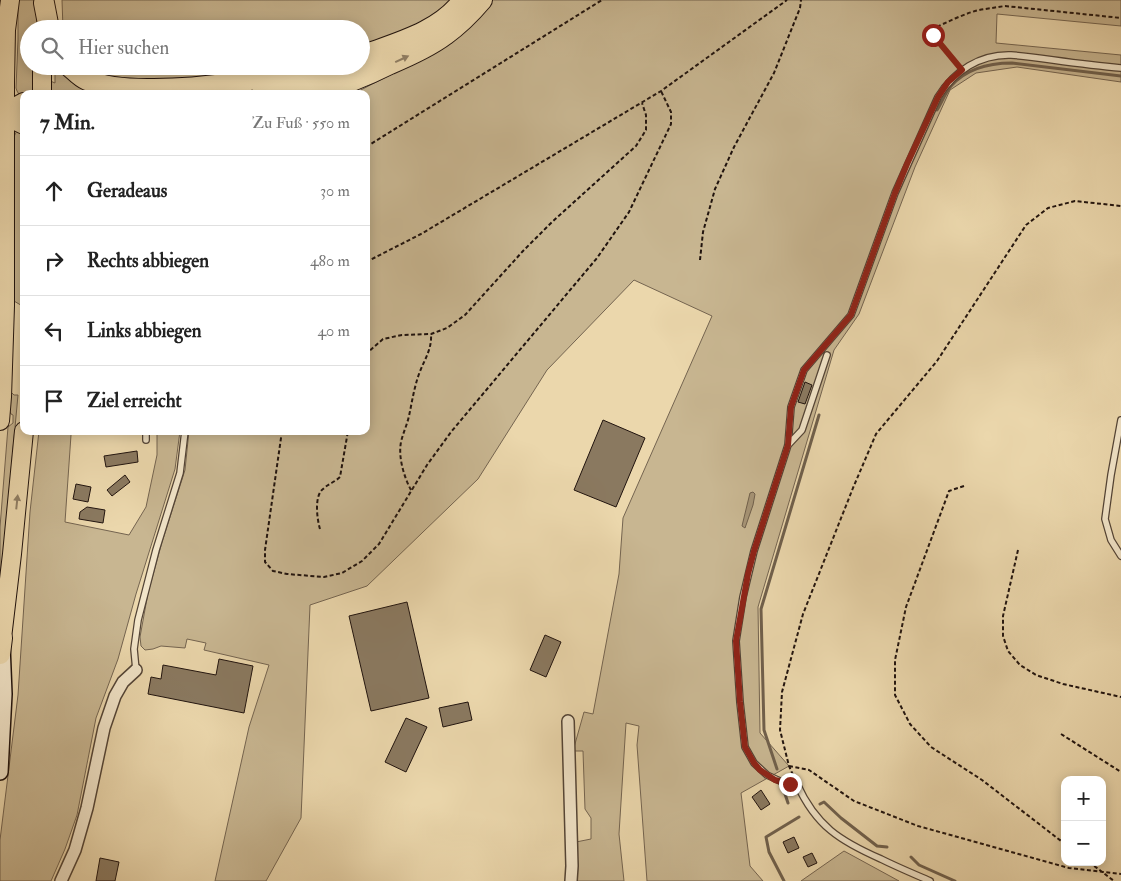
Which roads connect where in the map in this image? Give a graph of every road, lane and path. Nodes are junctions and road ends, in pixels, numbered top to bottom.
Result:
1 (10, 0) edge
2 (462, 0) edge
3 (482, 0) edge
4 (602, 0) edge
5 (787, 0) edge
6 (801, 0) edge
7 (45, 1) edge
8 (1121, 18) edge
9 (44, 20) edge
10 (48, 20) edge
11 (370, 53) edge
12 (1121, 68) edge
13 (962, 70) junction
14 (370, 73) edge
15 (42, 75) edge
16 (79, 75) edge
17 (270, 75) edge
18 (315, 75) edge
19 (366, 75) edge
20 (357, 79) junction
21 (42, 90) edge
22 (273, 90) edge
23 (325, 90) edge
24 (338, 90) edge
25 (661, 91) junction
26 (642, 102) junction
27 (20, 105) edge
28 (4, 114) junction
29 (20, 122) edge
30 (370, 145) edge
31 (1121, 206) edge
32 (370, 260) edge
33 (700, 260) dead end
34 (431, 334) junction
35 (370, 350) edge
36 (827, 356) dead end
37 (1121, 420) edge
38 (0, 421) edge
39 (24, 435) edge
40 (146, 435) edge
41 (185, 435) edge
42 (281, 435) edge
43 (347, 435) edge
44 (146, 440) dead end
45 (788, 445) junction
46 (964, 486) dead end
47 (412, 490) junction
48 (320, 529) dead end
49 (1018, 550) dead end
50 (1121, 556) edge
51 (1, 646) edge
52 (136, 670) joint
53 (1121, 697) edge
54 (568, 720) dead end
55 (1061, 734) dead end
56 (789, 766) junction
57 (0, 772) edge
58 (1121, 772) edge
59 (797, 784) junction
60 (1061, 841) edge
61 (1094, 866) edge
62 (1101, 871) junction
63 (913, 874) junction
64 (1121, 874) edge
65 (60, 881) edge
66 (571, 881) edge
67 (925, 881) edge
68 (930, 881) edge
69 (1114, 881) edge

1 - 28 main road
2 - 11 highway
14 -> 3 highway
4 - 30 path
5 - 25 path
6 - 33 path
7 - 9 main road
7 - 10 highway
8 - 13 path
12 - 13 lane
13 - 45 lane
15 - 21 main road
16 - 17 highway
18 - 22 highway
20 -> 19 highway
20 - 23 highway
20 - 24 highway
25 - 26 path
25 - 47 path
26 - 32 path
26 - 34 path
27 - 28 highway
28 - 29 highway
28 - 38 main road
31 - 56 path
34 - 35 path
34 - 47 path
36 - 45 lane
37 - 50 lane
51 -> 39 main road
40 - 44 lane
41 - 52 lane
42 - 47 path
43 - 48 path
45 - 59 lane
46 - 60 path
49 - 53 path
51 - 57 main road
52 - 65 street
54 - 66 street
55 - 58 path
56 - 59 path
56 - 62 path
59 - 63 lane
61 - 62 path
62 - 64 path
62 - 69 path
63 - 67 lane
63 - 68 lane

